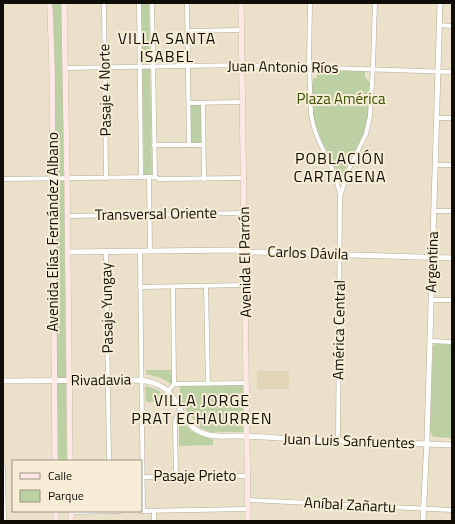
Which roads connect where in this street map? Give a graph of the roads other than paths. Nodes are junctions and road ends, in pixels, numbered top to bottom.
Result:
1 (49, 3) edge
2 (64, 3) edge
3 (104, 3) edge
4 (139, 3) edge
5 (152, 3) edge
6 (187, 3) edge
7 (241, 3) edge
8 (310, 3) edge
9 (375, 3) edge
10 (440, 3) edge
11 (439, 25) junction
12 (452, 26) edge
13 (188, 30) junction
14 (241, 30) junction
15 (242, 65) junction
16 (188, 66) junction
17 (104, 67) junction
18 (140, 67) junction
19 (153, 67) junction
20 (309, 67) junction
21 (66, 68) junction
22 (373, 69) junction
23 (438, 71) junction
24 (452, 72) edge
25 (242, 102) junction
26 (189, 103) junction
27 (203, 103) junction
28 (437, 118) junction
29 (452, 118) edge
30 (154, 145) junction
31 (189, 145) junction
32 (203, 145) junction
33 (435, 165) junction
34 (452, 165) edge
35 (141, 177) junction
36 (149, 177) junction
37 (155, 177) junction
38 (52, 178) junction
39 (67, 178) junction
40 (106, 178) junction
41 (244, 178) junction
42 (3, 179) edge
43 (204, 179) junction
44 (340, 196) junction
45 (434, 211) junction
46 (452, 211) edge
47 (244, 213) junction
48 (150, 215) junction
49 (68, 216) junction
50 (106, 251) junction
51 (140, 251) junction
52 (150, 251) junction
53 (245, 251) junction
54 (68, 252) junction
55 (340, 254) junction
56 (433, 257) junction
57 (452, 258) edge
58 (245, 285) junction
59 (206, 286) junction
60 (140, 287) junction
61 (173, 287) junction
62 (431, 300) junction
63 (452, 300) edge
64 (430, 341) junction
65 (452, 342) edge
66 (69, 380) junction
67 (108, 380) junction
68 (141, 380) junction
69 (54, 381) junction
70 (3, 382) edge
71 (246, 383) junction
72 (174, 384) junction
73 (208, 384) junction
74 (168, 391) junction
75 (183, 414) junction
76 (247, 436) junction
77 (338, 440) junction
78 (426, 444) junction
79 (452, 445) edge
80 (55, 460) edge
81 (70, 460) edge
82 (109, 460) edge
83 (142, 460) edge
84 (3, 467) edge
85 (176, 476) junction
86 (248, 476) junction
87 (142, 477) joint
88 (248, 500) junction
89 (3, 502) edge
90 (248, 509) junction
91 (424, 509) junction
92 (452, 510) edge
93 (142, 511) edge
94 (154, 511) junction
95 (4, 521) edge
96 (154, 521) edge
97 (248, 521) edge
98 (423, 521) edge

1 - 38 main road, Avenida Elías Fernández Albano
2 - 21 main road, Avenida Elías Fernández Albano
3 - 17 street, Pasaje 4 Norte
4 - 18 street
5 - 19 street
6 - 13 street
7 - 14 main road, Avenida El Parrón
8 - 20 street
9 - 22 street
10 - 11 street, Argentina
11 - 12 street
11 - 23 street, Argentina
13 - 14 street
13 - 16 street
14 - 15 main road, Avenida El Parrón
15 - 16 street, Juan Antonio Ríos
15 - 20 street, Juan Antonio Ríos
15 - 25 main road, Avenida El Parrón
16 - 19 street, Juan Antonio Ríos
16 - 26 street
17 - 18 street, Juan Antonio Ríos
17 - 21 street, Juan Antonio Ríos
17 - 40 street, Pasaje 4 Norte
18 - 19 street, Juan Antonio Ríos
18 - 35 street
19 - 30 street
20 - 22 street, Juan Antonio Ríos
20 - 44 street
21 - 39 main road, Avenida Elías Fernández Albano
22 - 23 street, Juan Antonio Ríos
22 - 44 street
23 - 24 street, Juan Antonio Ríos
23 - 28 street, Argentina
25 - 27 street
25 - 41 main road, Avenida El Parrón
26 - 27 street
26 - 31 street
27 - 32 street
28 - 29 street
28 - 33 street, Argentina
30 - 31 street
30 - 37 street
31 - 32 street
32 - 43 street
33 - 34 street
33 - 45 street, Argentina
35 - 36 street
35 - 40 street
36 - 37 street
36 - 48 street
37 - 43 street
38 - 39 street
38 - 42 street
38 - 69 main road, Avenida Elías Fernández Albano
39 - 40 street
39 - 49 main road, Avenida Elías Fernández Albano
41 - 43 street
41 - 47 main road, Avenida El Parrón
44 - 55 street, América Central
45 - 46 street
45 - 56 street, Argentina
47 - 48 street, Transversal Oriente
47 - 53 main road, Avenida El Parrón
48 - 49 street, Transversal Oriente
48 - 52 street
49 - 54 main road, Avenida Elías Fernández Albano
50 - 51 street, Carlos Dávila
50 - 54 street, Carlos Dávila
50 - 67 street, Pasaje Yungay
51 - 52 street, Carlos Dávila
51 - 60 street
52 - 53 street, Carlos Dávila
53 - 55 street, Carlos Dávila
53 - 58 main road, Avenida El Parrón
54 - 66 main road, Avenida Elías Fernández Albano
55 - 56 street, Carlos Dávila
55 - 77 street, América Central
56 - 57 street, Carlos Dávila
56 - 62 street, Argentina
58 - 59 street
58 - 71 main road, Avenida El Parrón
59 - 61 street
59 - 73 street
60 - 61 street
60 - 68 street
61 - 72 street
62 - 63 street
62 - 64 street, Argentina
64 - 65 street
64 - 78 street, Argentina
66 - 67 street, Rivadavia
66 - 69 street, Rivadavia
66 - 81 main road, Avenida Elías Fernández Albano
67 - 68 street, Rivadavia
67 - 82 street, Pasaje Yungay
68 - 74 street, Rivadavia
68 - 83 street
69 - 70 street, Rivadavia
69 - 80 main road, Avenida Elías Fernández Albano
71 - 73 street
71 - 76 main road, Avenida El Parrón
72 - 73 street
72 - 74 street
74 - 75 street, Rivadavia
75 - 76 street, Rivadavia
75 - 85 street
76 - 77 street, Juan Luis Sanfuentes
76 - 86 main road, Avenida El Parrón
77 - 78 street, Juan Luis Sanfuentes
78 - 79 street, Juan Luis Sanfuentes
78 - 91 street, Argentina
84 - 89 street
85 - 86 street, Pasaje Prieto
85 - 87 street, Pasaje Prieto
86 - 88 main road, Avenida El Parrón
87 - 93 street
88 - 90 main road, Avenida El Parrón
88 - 91 street, Aníbal Zañartu
89 - 95 street
90 - 94 street
90 - 97 main road, Avenida El Parrón
91 - 92 street, Aníbal Zañartu
91 - 98 street, Argentina
93 - 94 street
94 - 96 street

